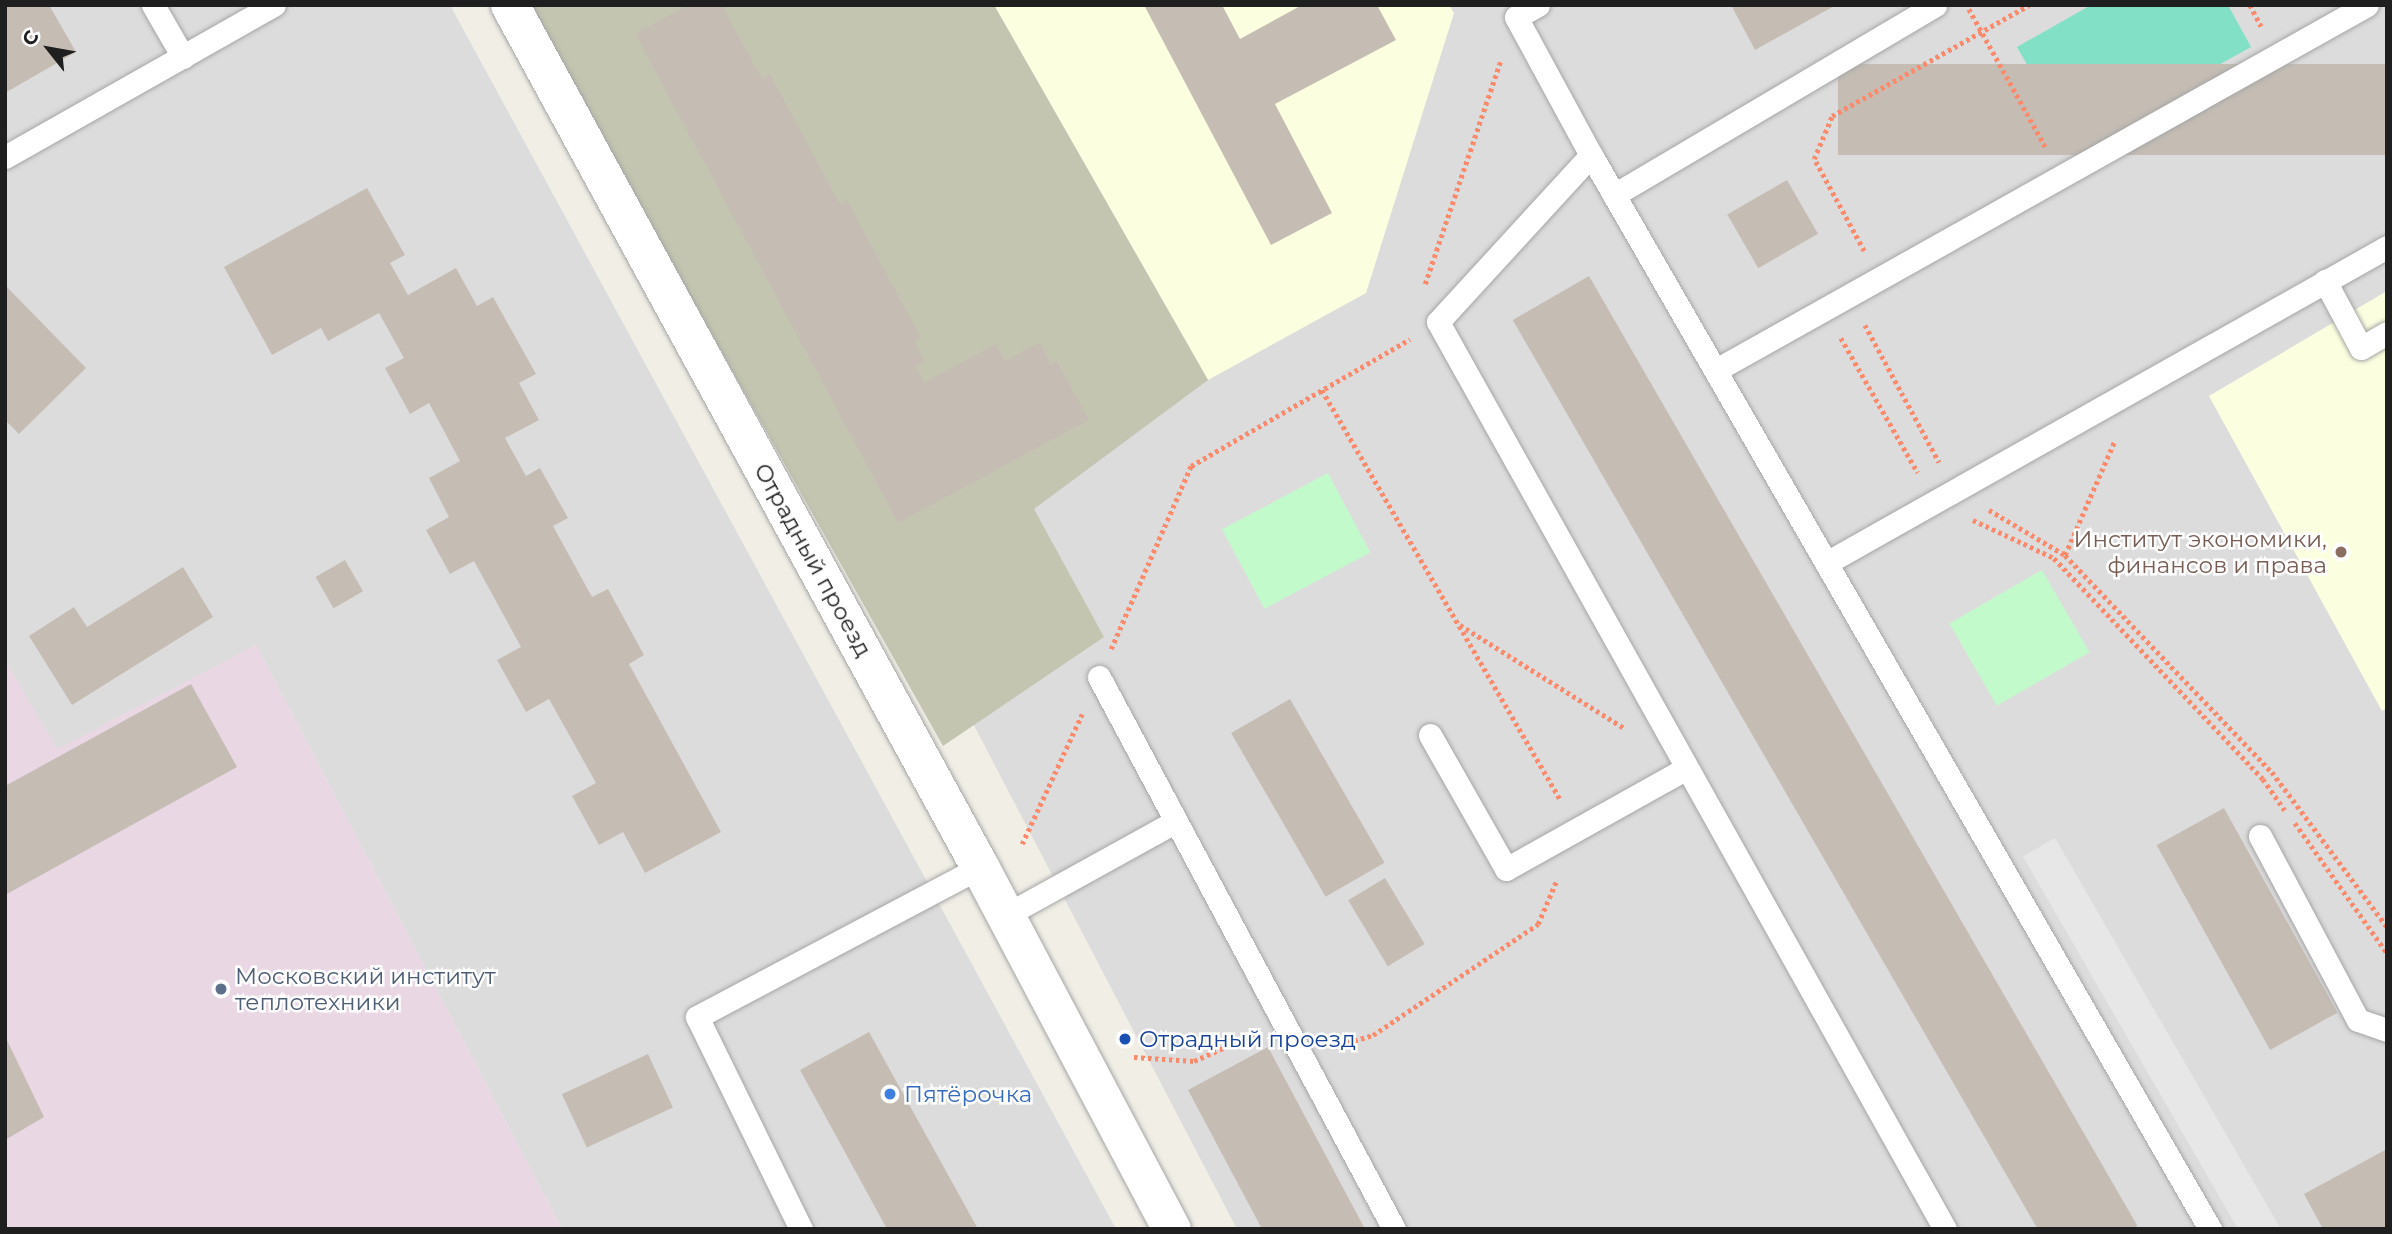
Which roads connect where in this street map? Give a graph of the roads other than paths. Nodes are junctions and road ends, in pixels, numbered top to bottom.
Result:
1 (153, 5) edge
2 (274, 5) edge
3 (510, 5) edge
4 (1538, 5) edge
5 (1935, 5) edge
6 (2367, 5) edge
7 (183, 57) junction
8 (1591, 155) junction
9 (5, 156) edge
10 (1614, 195) junction
11 (2387, 247) edge
12 (2325, 281) junction
13 (2387, 333) edge
14 (1716, 370) junction
15 (1828, 562) junction
16 (1099, 677) road end
17 (1430, 735) dead end
18 (1688, 768) junction
19 (1176, 821) junction
20 (2260, 836) dead end
21 (980, 867) junction
22 (1006, 915) junction
23 (2387, 1030) edge
24 (801, 1229) edge
25 (1172, 1229) edge
26 (1394, 1229) edge
27 (1945, 1229) edge
28 (2210, 1229) edge

1 - 7 lane
2 - 7 lane
3 - 21 street, Отрадный проезд
4 - 8 lane
5 - 10 lane
6 - 14 lane
7 - 9 lane
8 - 10 lane
8 - 18 lane
10 - 14 lane
11 - 12 lane
12 - 13 lane
12 - 15 lane
14 - 15 lane
15 - 28 lane
16 - 19 lane
17 - 18 lane
18 - 27 lane
19 - 22 lane
19 - 26 lane
20 - 23 lane
21 - 22 street, Отрадный проезд
21 - 24 lane
22 - 25 street, Отрадный проезд

